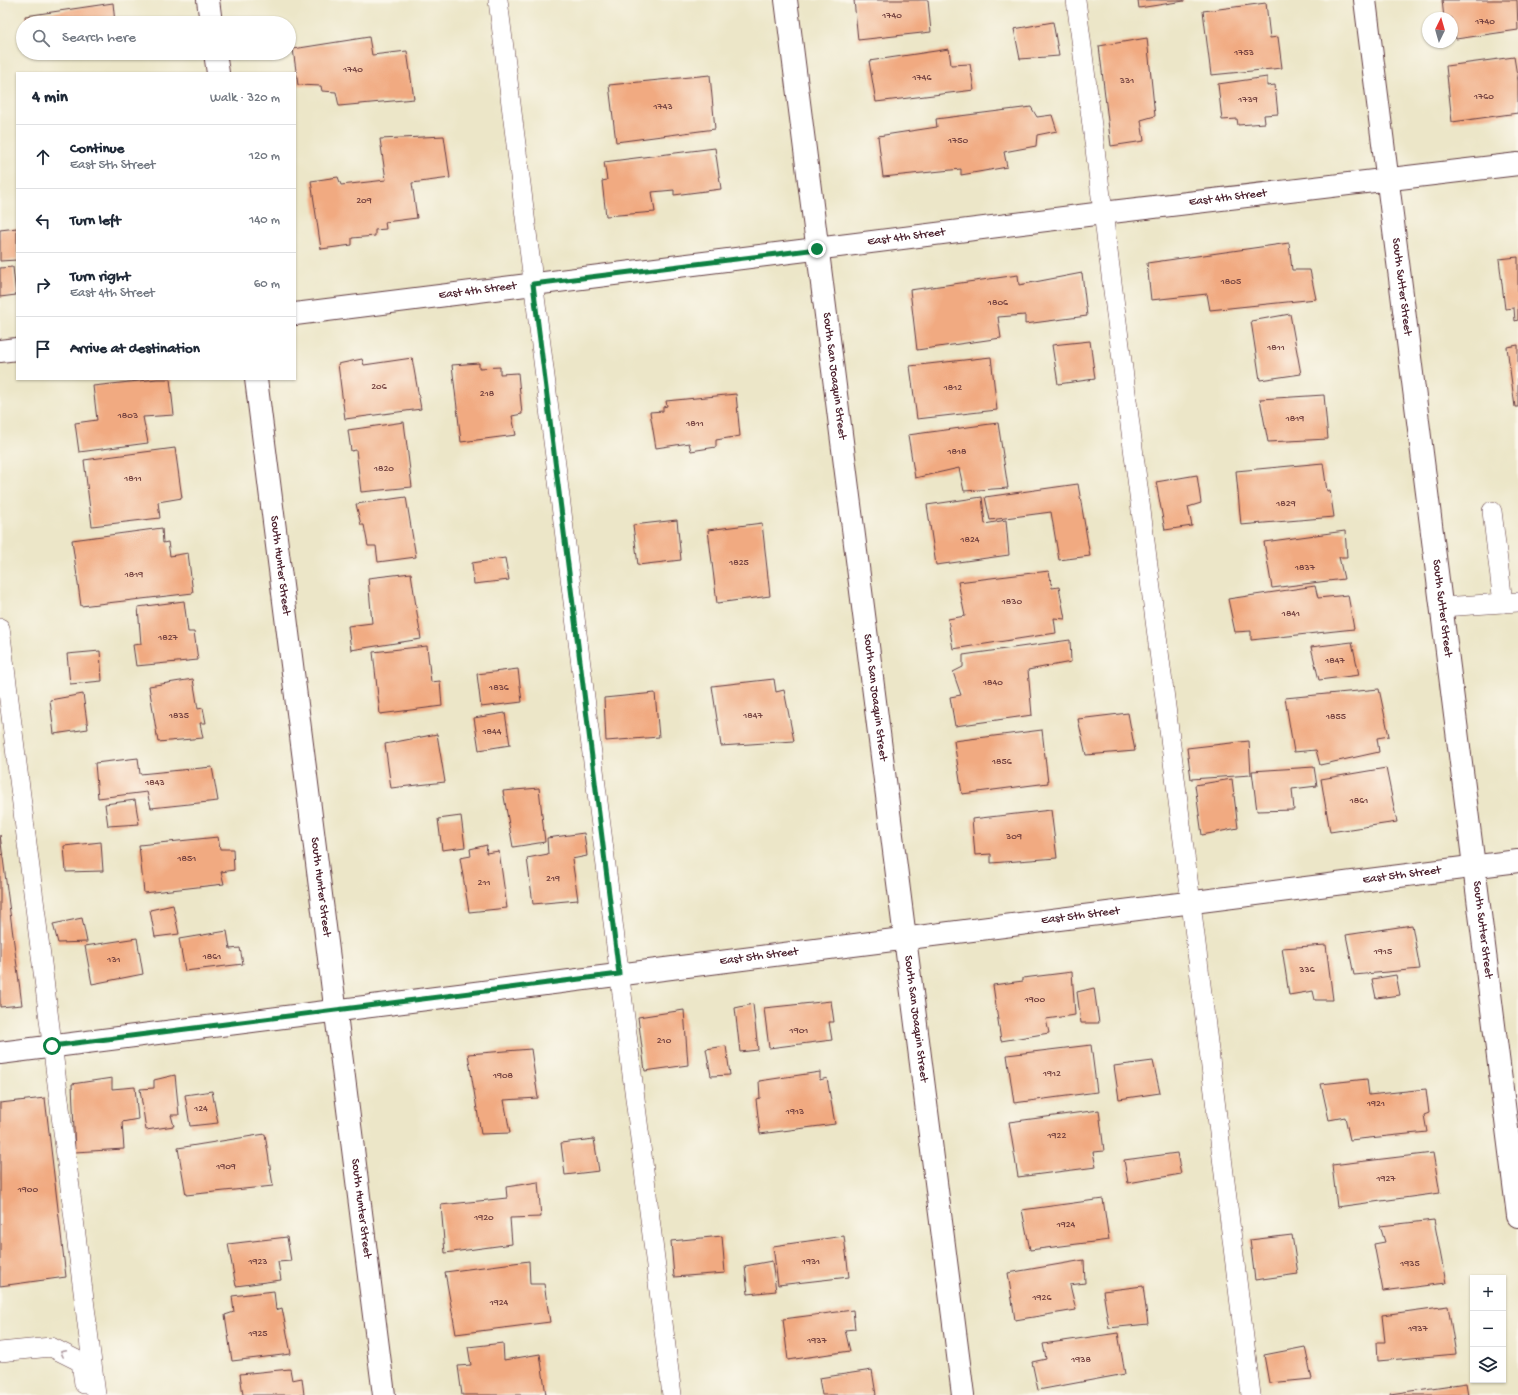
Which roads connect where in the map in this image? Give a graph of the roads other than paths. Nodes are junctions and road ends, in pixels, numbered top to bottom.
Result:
1 (208, 0) edge
2 (498, 0) edge
3 (786, 0) edge
4 (1076, 0) edge
5 (1365, 0) edge
6 (210, 16) edge
7 (216, 60) edge
8 (218, 72) edge
9 (1518, 164) edge
10 (1388, 179) junction
11 (1103, 213) junction
12 (817, 249) junction
13 (533, 284) junction
14 (296, 314) edge
15 (16, 349) edge
16 (0, 351) edge
17 (256, 380) edge
18 (1492, 511) dead end
19 (1511, 603) edge
20 (1442, 607) junction
21 (0, 628) edge
22 (1518, 861) edge
23 (1474, 867) junction
24 (1191, 903) junction
25 (906, 938) junction
26 (619, 974) junction
27 (336, 1010) junction
28 (52, 1046) junction
29 (0, 1053) edge
30 (1518, 1216) edge
31 (0, 1352) edge
32 (85, 1395) edge
33 (96, 1395) edge
34 (384, 1395) edge
35 (672, 1395) edge
36 (963, 1395) edge
37 (1251, 1395) edge

1 - 6 street
2 - 13 lane
3 - 12 street, South San Joaquin Street
4 - 11 lane
5 - 10 street, South Sutter Street
7 - 8 street
9 - 10 street, East 4th Street
10 - 11 street, East 4th Street
10 - 20 street, South Sutter Street
11 - 12 street, East 4th Street
11 - 24 lane
12 - 13 street, East 4th Street
12 - 25 street, South San Joaquin Street
13 - 14 street, East 4th Street
13 - 26 lane
15 - 16 street
17 - 27 street, South Hunter Street
18 - 19 lane
19 - 20 lane
20 - 23 street, South Sutter Street
21 - 28 lane
22 - 23 street, East 5th Street
23 - 24 street, East 5th Street
23 - 30 street, South Sutter Street
24 - 25 street, East 5th Street
24 - 37 lane
25 - 26 street, East 5th Street
25 - 36 street, South San Joaquin Street
26 - 27 street, East 5th Street
26 - 35 lane
27 - 28 street, East 5th Street
27 - 34 street, South Hunter Street
28 - 29 street, East 5th Street
28 - 33 lane
32 -> 31 lane

